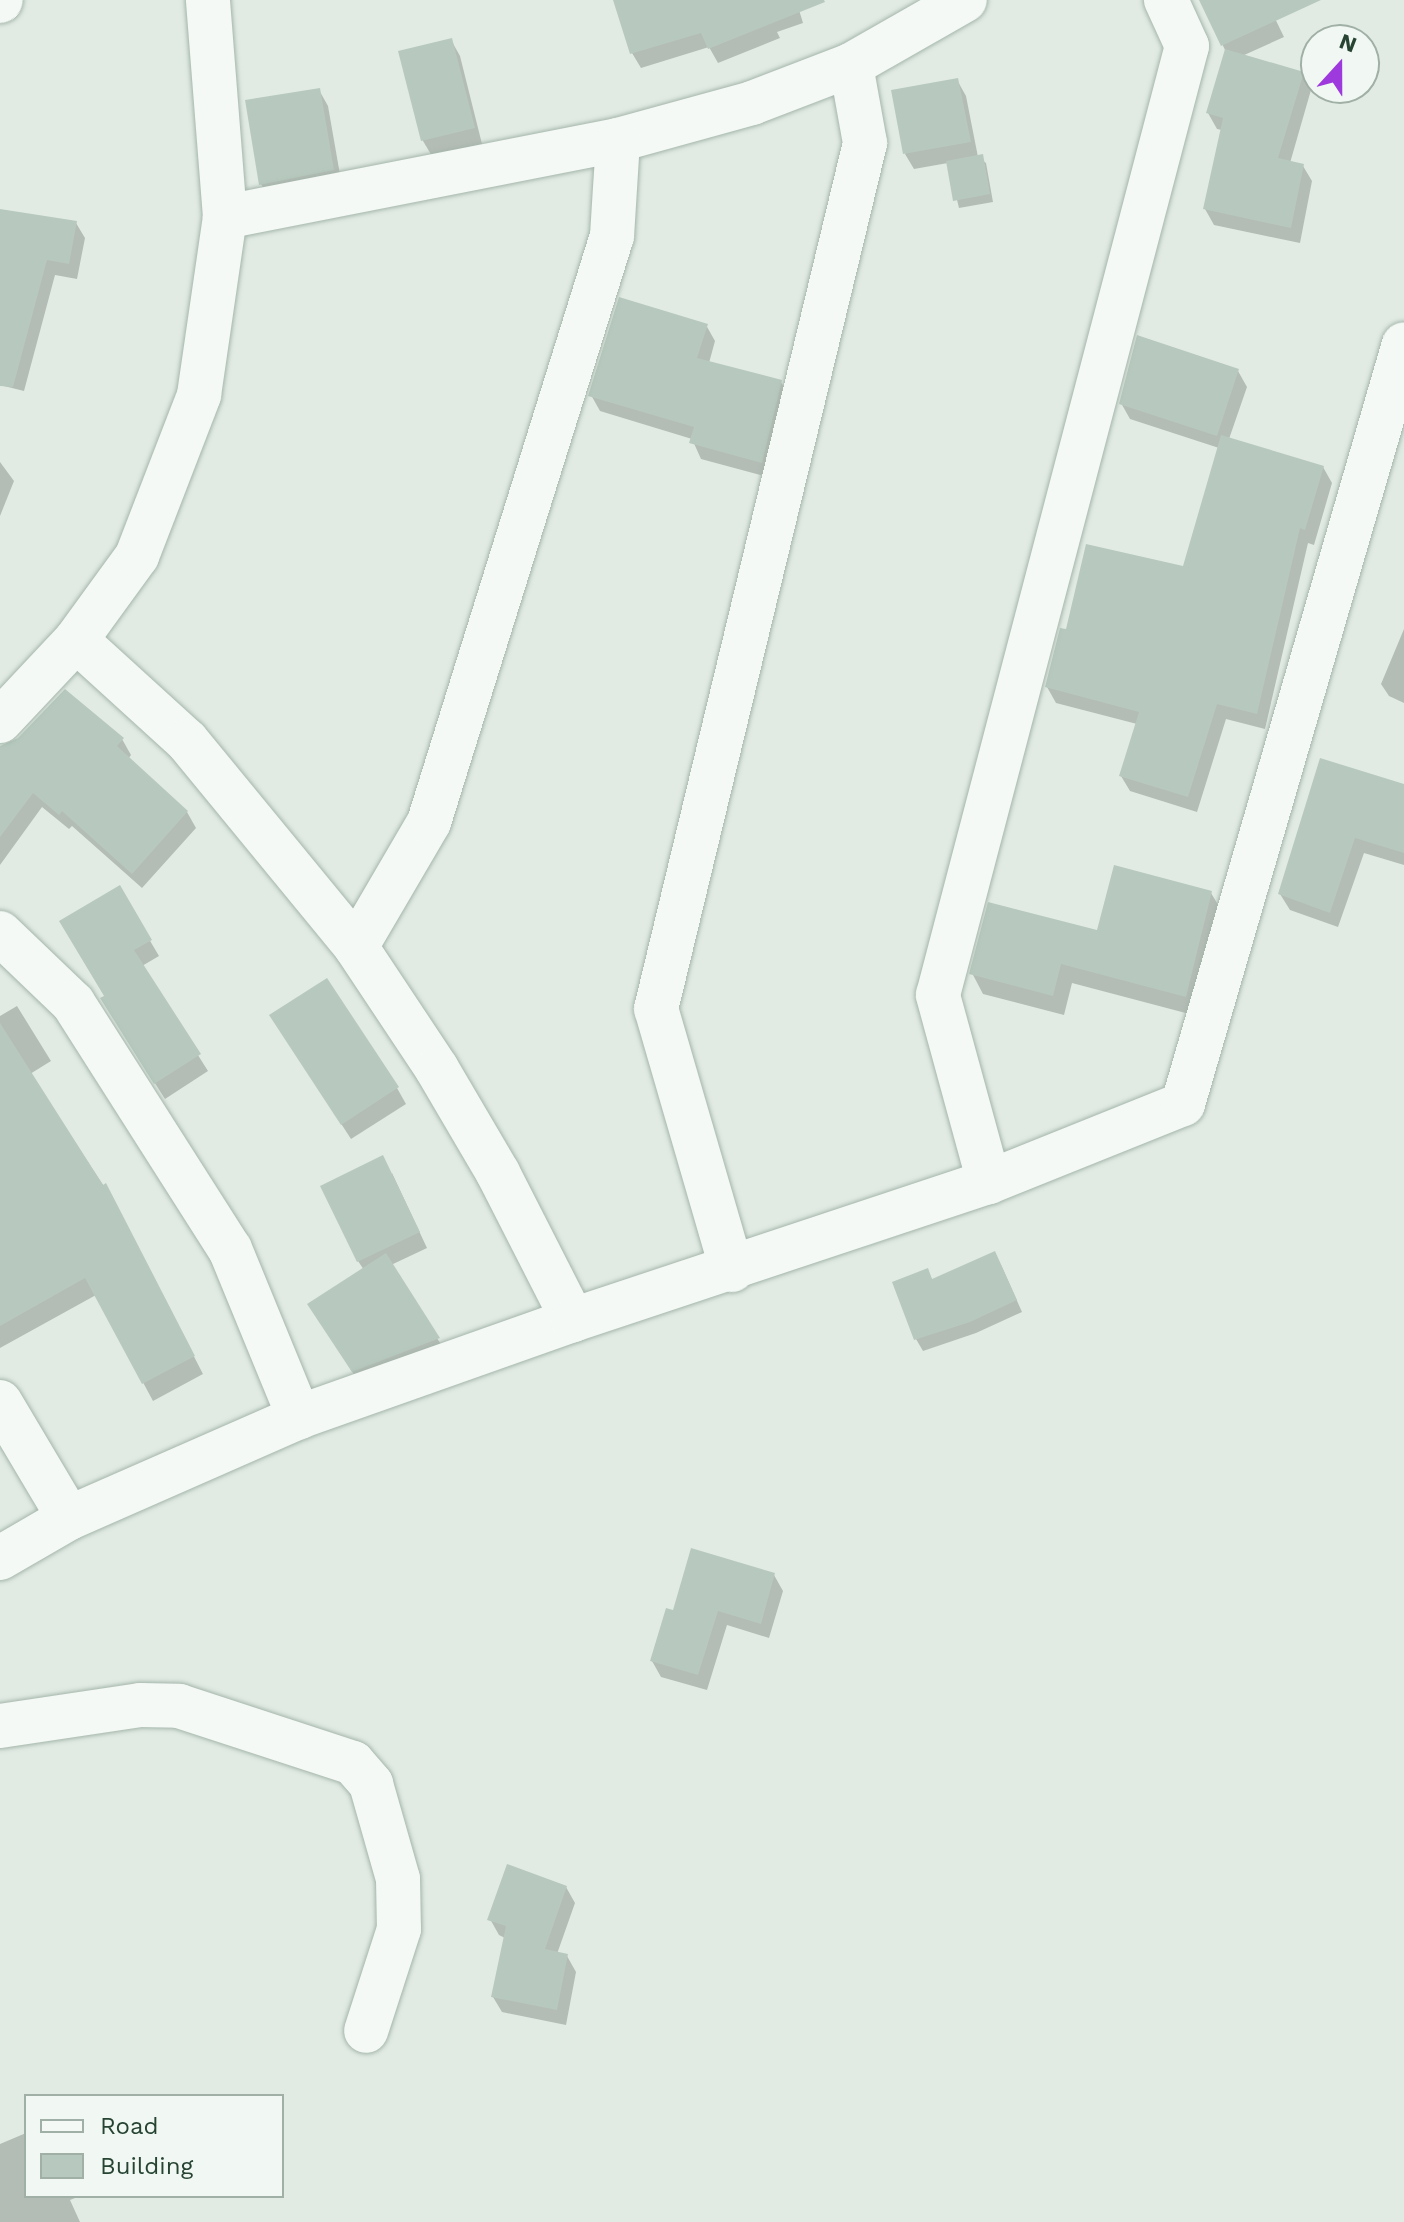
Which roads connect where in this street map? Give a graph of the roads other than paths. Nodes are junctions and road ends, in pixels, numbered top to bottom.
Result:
1 (208, 0) edge
2 (965, 0) edge
3 (1166, 0) edge
4 (851, 65) junction
5 (618, 140) junction
6 (225, 217) junction
7 (1404, 344) edge
8 (76, 640) junction
9 (0, 721) edge
10 (0, 933) edge
11 (356, 947) junction
12 (989, 1182) junction
13 (732, 1270) junction
14 (573, 1320) junction
15 (0, 1402) edge
16 (299, 1417) junction
17 (69, 1518) junction
18 (0, 1558) edge
19 (0, 1726) edge
20 (366, 2031) dead end

1 - 6 street
2 - 4 street
3 - 12 street
4 - 5 street
4 - 13 street
5 - 6 street
5 - 11 street
6 - 8 street
7 - 12 street
8 - 9 street
8 - 11 street
10 - 16 street
11 - 14 street
12 - 13 street
13 - 14 street
14 - 16 street
15 - 17 street
16 - 17 street
17 - 18 street
19 - 20 street

